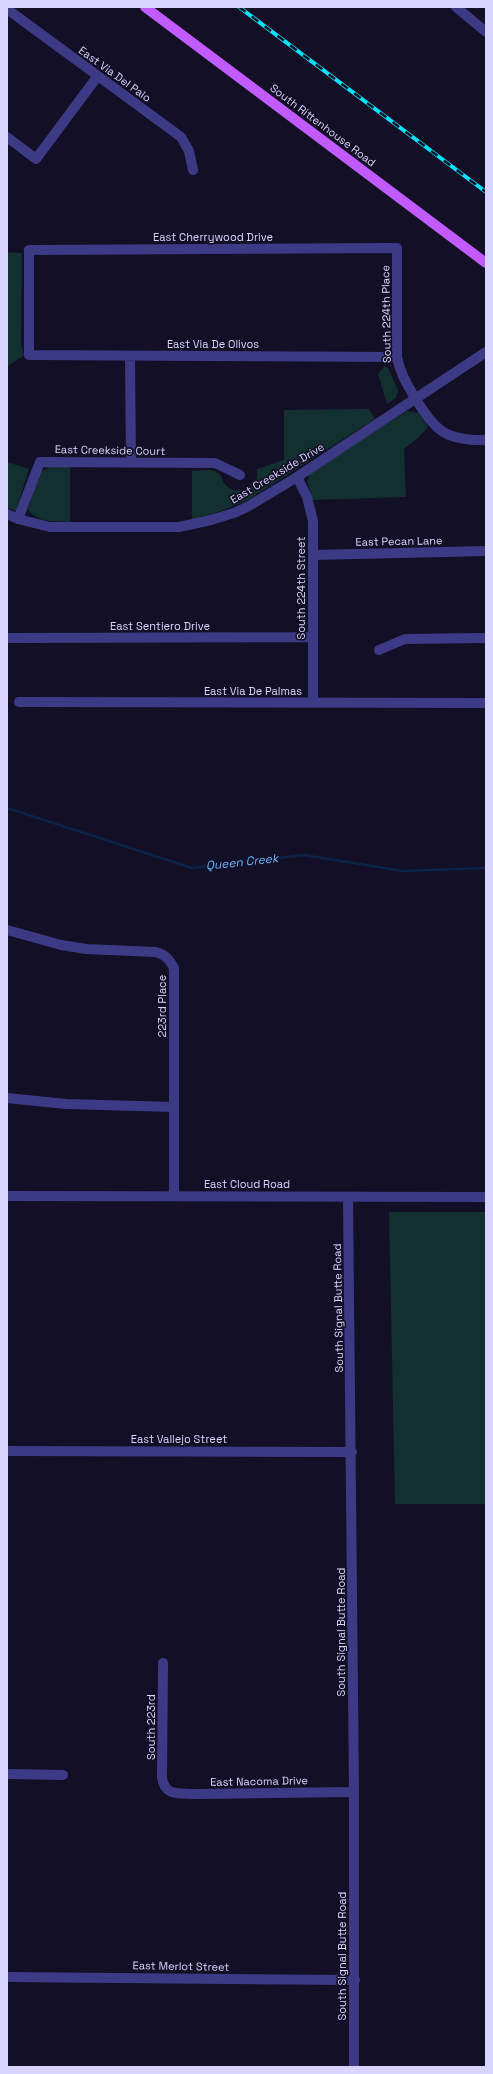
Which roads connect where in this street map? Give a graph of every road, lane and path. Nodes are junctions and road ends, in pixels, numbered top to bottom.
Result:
1 (145, 7) edge
2 (456, 7) edge
3 (7, 9) edge
4 (486, 32) edge
5 (97, 76) junction
6 (7, 137) edge
7 (193, 170) dead end
8 (397, 248) joint
9 (486, 263) edge
10 (486, 352) edge
11 (29, 355) joint
12 (130, 356) junction
13 (397, 357) junction
14 (415, 398) junction
15 (486, 440) edge
16 (131, 463) junction
17 (240, 475) dead end
18 (297, 477) junction
19 (7, 514) edge
20 (18, 519) junction
21 (486, 551) edge
22 (313, 555) junction
23 (313, 637) junction
24 (7, 638) edge
25 (486, 638) edge
26 (379, 650) dead end
27 (20, 702) dead end
28 (313, 703) junction
29 (486, 703) edge
30 (7, 930) edge
31 (7, 1098) edge
32 (173, 1107) junction
33 (7, 1196) edge
34 (174, 1196) junction
35 (348, 1197) junction
36 (486, 1197) edge
37 (7, 1451) edge
38 (352, 1452) junction
39 (163, 1663) dead end
40 (7, 1774) edge
41 (63, 1774) dead end
42 (165, 1789) joint
43 (354, 1792) junction
44 (7, 1976) edge
45 (355, 1980) junction
46 (354, 2067) edge

1 - 9 main road, South Rittenhouse Road
2 - 4 street
3 - 5 street, East Via Del Palo
5 - 6 street
5 - 7 street, East Via Del Palo
8 - 11 street, East Cherrywood Drive
8 - 13 street, South 224th Place
10 - 14 street, East Creekside Drive
11 - 12 street, East Via De Olivos
12 - 13 street, East Via De Olivos
12 - 16 street
13 - 14 street, South 224th Place
14 - 15 street, South 224th Place
14 - 18 street, East Creekside Drive
16 - 17 street, East Creekside Court
16 - 20 street, East Creekside Court
18 - 20 street, East Creekside Drive
18 - 22 street, South 224th Street
19 - 20 street, East Creekside Drive
21 - 22 street, East Pecan Lane
22 - 23 street, South 224th Street
23 - 24 street, East Sentiero Drive
23 - 28 street, South 224th Street
25 - 26 street
27 - 28 street, East Via De Palmas
28 - 29 street, East Via De Palmas
30 - 32 street, 223rd Place
31 - 32 street
32 - 34 street, 223rd Place
33 - 34 street, East Cloud Road
34 - 35 street, East Cloud Road
35 - 36 street, East Cloud Road
35 - 38 street, South Signal Butte Road
37 - 38 street, East Vallejo Street
38 - 43 street, South Signal Butte Road
39 - 42 street, South 223rd
40 - 41 street
42 - 43 street, East Nacoma Drive
43 - 45 street, South Signal Butte Road
44 - 45 street, East Merlot Street
45 - 46 street, South Signal Butte Road

